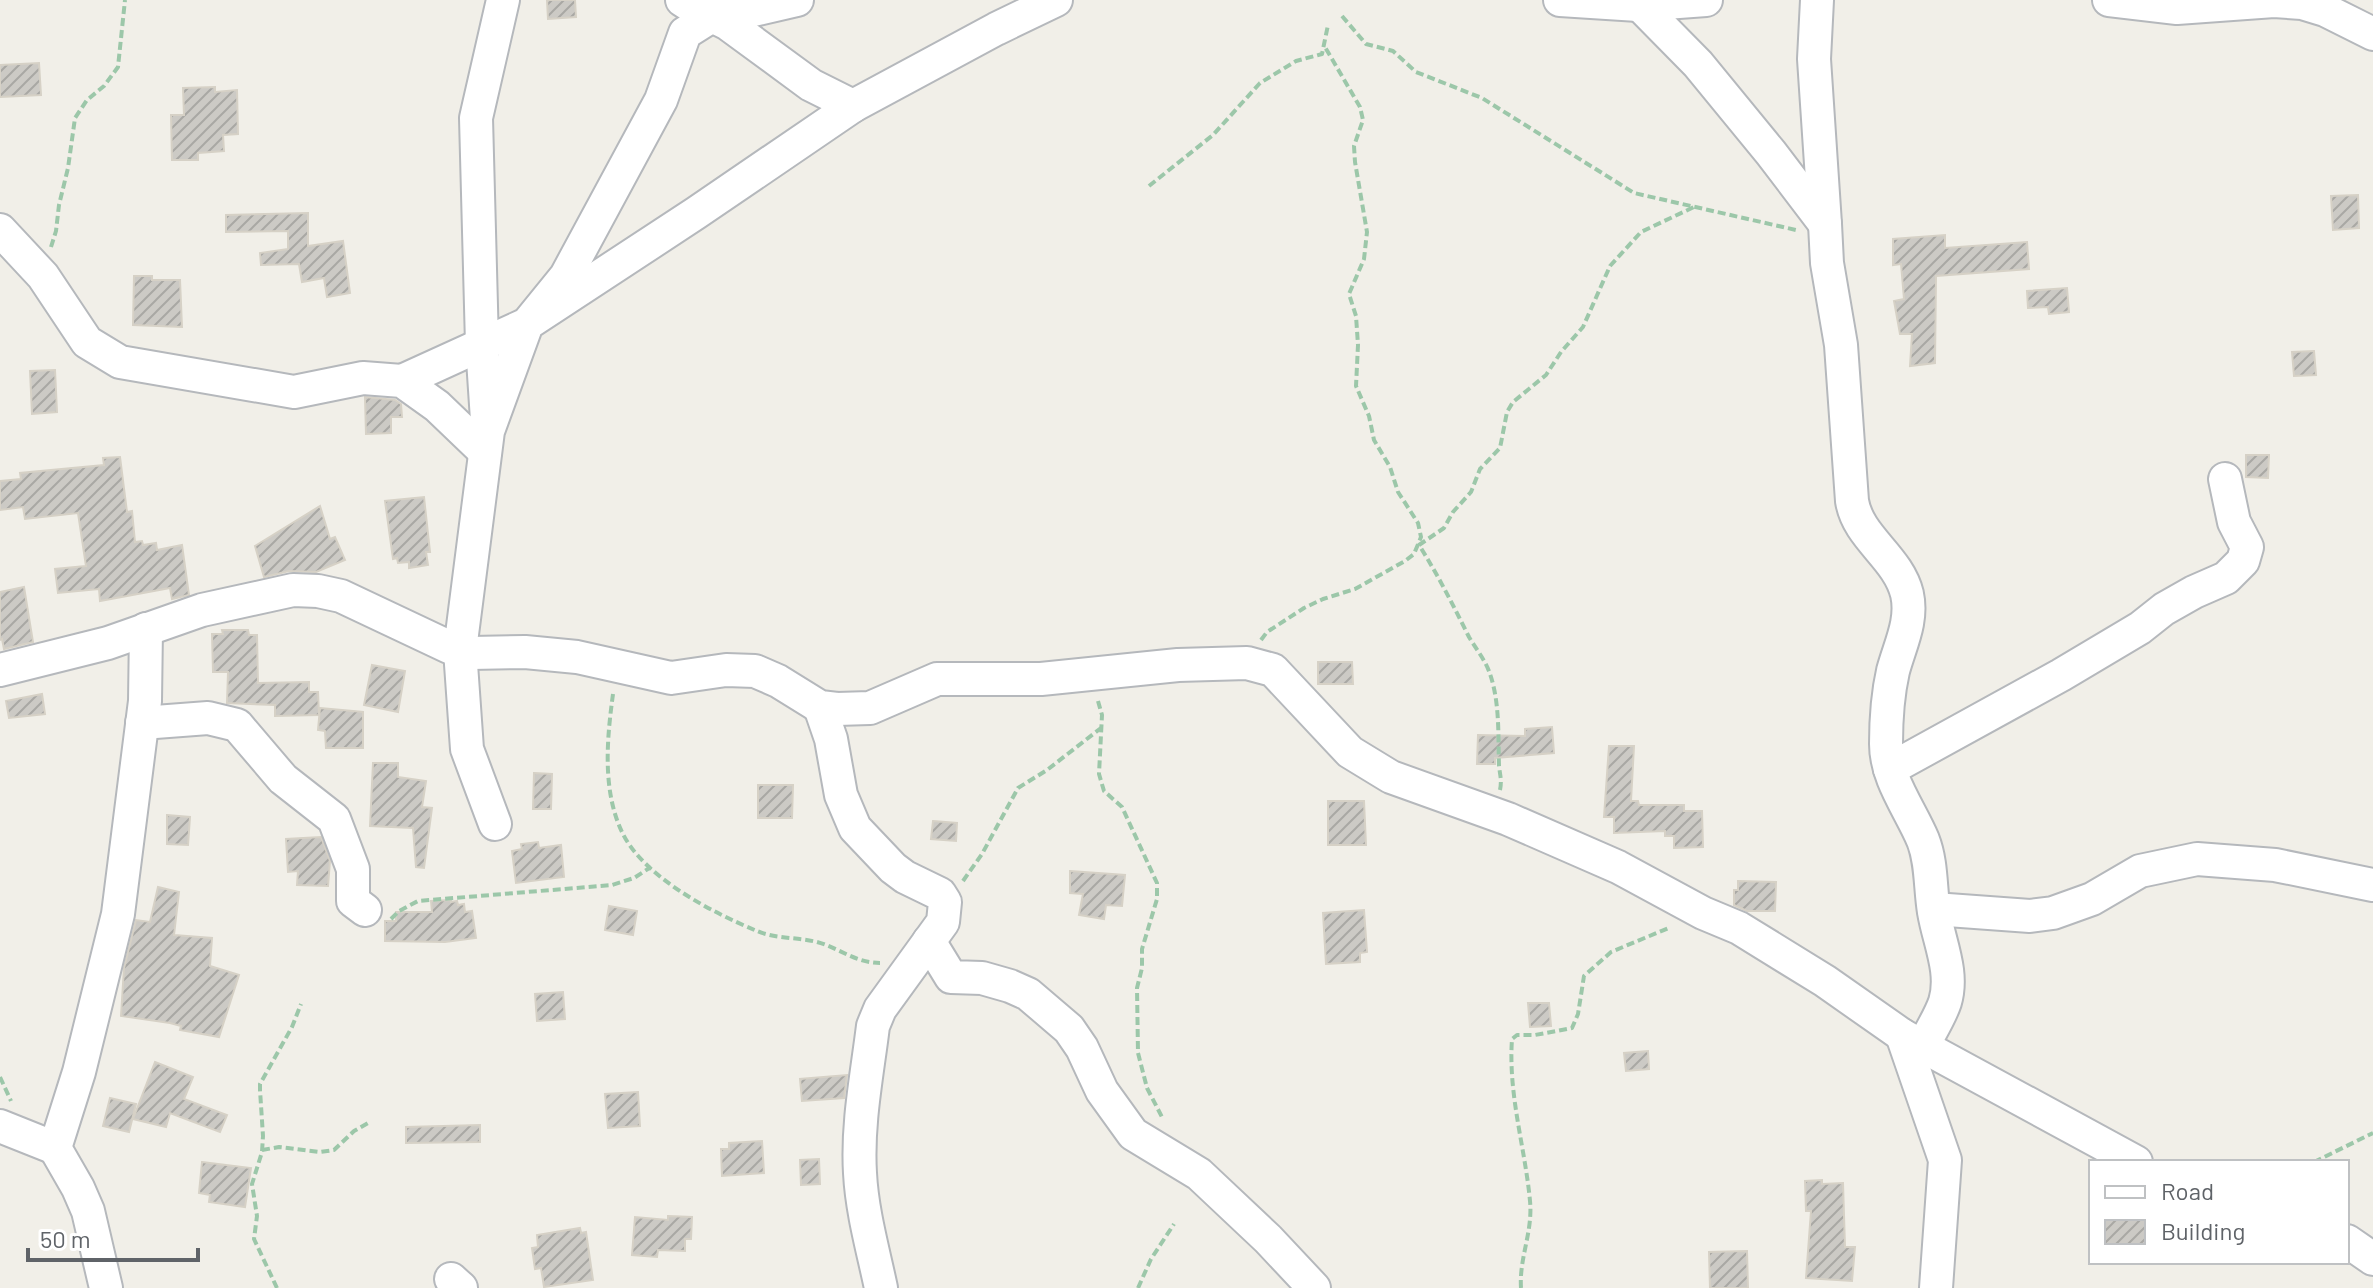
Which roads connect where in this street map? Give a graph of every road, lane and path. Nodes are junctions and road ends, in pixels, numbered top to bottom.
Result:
1 (125, 0) edge
2 (503, 0) edge
3 (682, 0) edge
4 (797, 0) edge
5 (1056, 0) edge
6 (1560, 0) edge
7 (1706, 0) edge
8 (1817, 0) edge
9 (2109, 0) edge
10 (1637, 3) edge
11 (712, 16) junction
12 (1342, 16) dead end
13 (1328, 25) dead end
14 (2373, 34) edge
15 (1325, 47) junction
16 (853, 106) junction
17 (1149, 186) dead end
18 (1694, 207) junction
19 (0, 230) edge
20 (1825, 230) junction
21 (43, 276) junction
22 (527, 324) junction
23 (482, 344) junction
24 (402, 381) junction
25 (486, 442) junction
26 (2225, 479) dead end
27 (1419, 545) junction
28 (146, 629) junction
29 (460, 650) junction
30 (1247, 663) junction
31 (617, 664) junction
32 (0, 670) edge
33 (1092, 673) junction
34 (820, 707) junction
35 (142, 723) junction
36 (1101, 728) junction
37 (1890, 769) junction
38 (1499, 816) junction
39 (495, 824) dead end
40 (651, 867) junction
41 (2373, 885) edge
42 (943, 897) junction
43 (1934, 909) junction
44 (1703, 913) junction
45 (376, 918) joint
46 (922, 951) junction
47 (301, 1004) dead end
48 (1912, 1040) junction
49 (368, 1123) dead end
50 (0, 1126) edge
51 (2373, 1133) edge
52 (55, 1148) junction
53 (262, 1150) junction
54 (1173, 1156) junction
55 (2132, 1160) edge
56 (2318, 1160) edge
57 (1174, 1224) dead end
58 (2349, 1242) edge
59 (2373, 1259) edge
60 (1938, 1285) edge
61 (106, 1288) edge
62 (277, 1288) edge
63 (881, 1288) edge
64 (1138, 1288) edge
65 (1314, 1288) edge
66 (1521, 1288) edge

1 - 21 path
2 - 23 street
3 - 11 street
4 - 11 street
5 - 16 street
6 - 10 street
7 - 10 street
8 - 20 street
9 - 14 street
10 - 20 street
11 - 16 street
11 - 22 street
12 - 18 path
13 - 15 path
15 - 17 path
15 - 27 path
16 - 22 street
18 - 20 path
18 - 27 path
19 - 21 street
20 - 37 street
21 - 24 street
22 - 23 street
22 - 25 street
23 - 24 street
23 - 25 street
24 - 25 street
25 - 29 street
26 - 37 street
27 - 30 path
27 - 38 path
28 - 29 street
28 - 32 street
28 - 35 street
29 - 31 street
29 - 39 street
30 - 33 street
30 - 38 street
31 - 34 street
31 - 40 path
33 - 34 street
33 - 36 path
34 - 42 street
35 - 45 street
35 - 52 street
36 - 42 path
36 - 54 path
37 - 43 street
38 - 44 street
40 - 45 path
40 - 46 path
41 - 43 street
42 - 46 street
43 - 48 street
44 - 48 street
44 - 66 path
46 - 54 street
46 - 63 street
47 - 53 path
48 - 55 street
48 - 60 street
49 - 53 path
50 - 52 street
51 - 56 path
52 - 61 street
53 - 62 path
54 - 65 street
57 - 64 path
58 - 59 street

